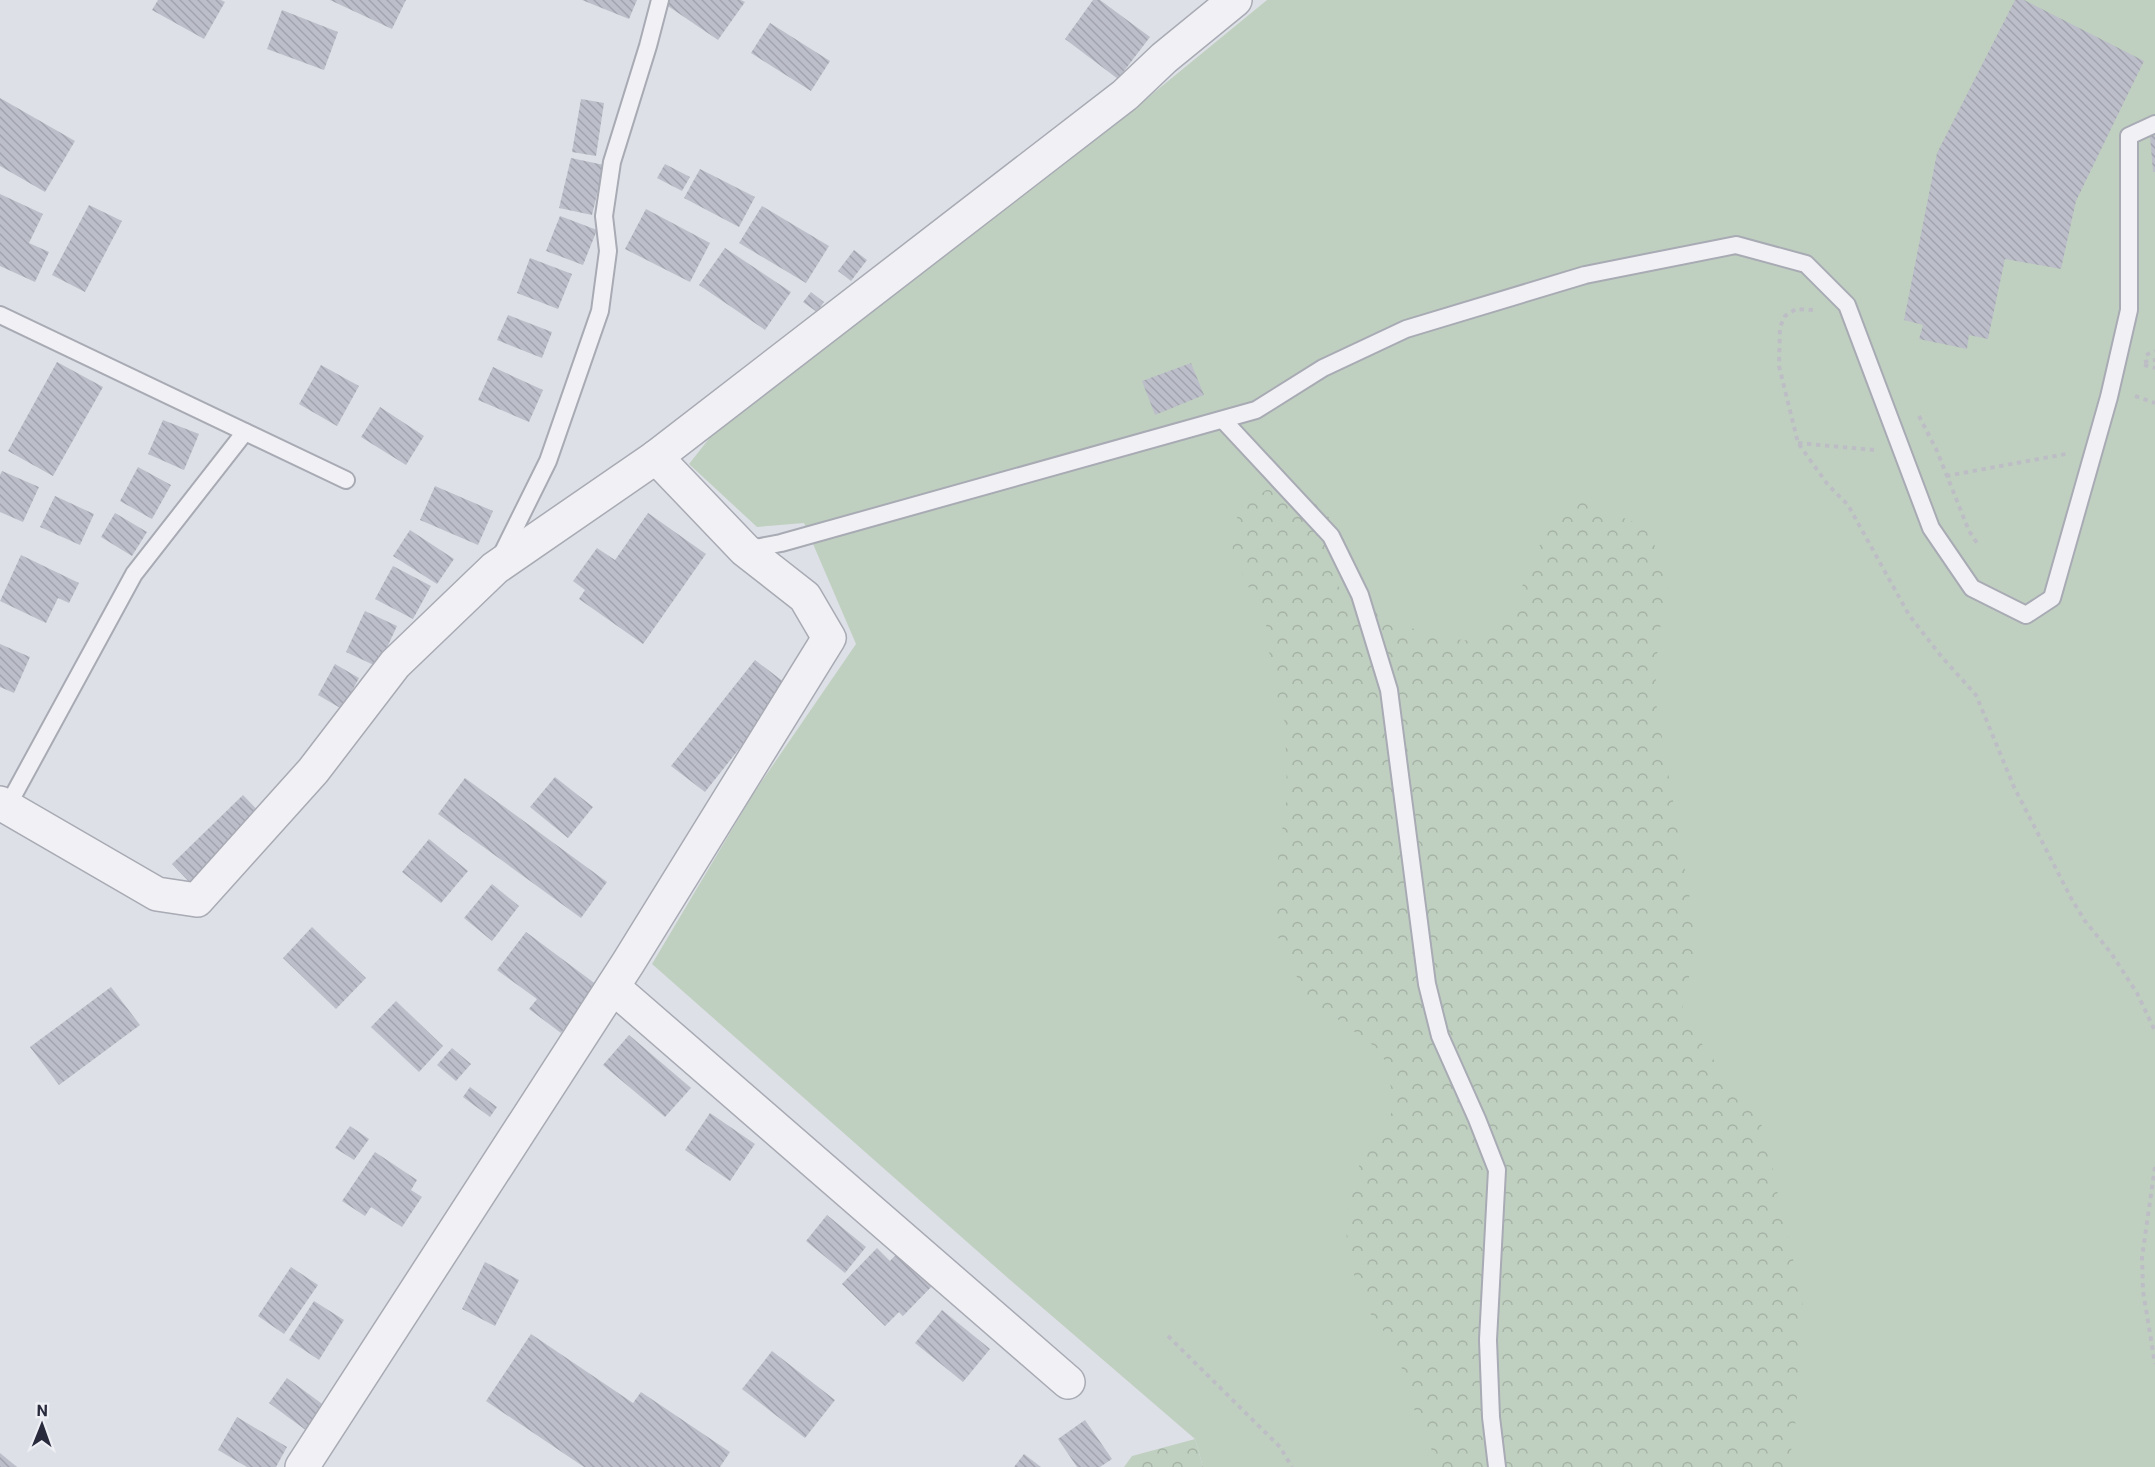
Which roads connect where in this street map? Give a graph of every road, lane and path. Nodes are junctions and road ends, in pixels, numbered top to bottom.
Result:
1 (660, 0) edge
2 (1235, 0) edge
3 (2155, 124) edge
4 (0, 315) edge
5 (1223, 420) junction
6 (245, 432) junction
7 (1798, 443) dead end
8 (2095, 446) junction
9 (1901, 450) junction
10 (656, 457) junction
11 (1937, 477) dead end
12 (346, 480) dead end
13 (745, 550) junction
14 (495, 568) junction
15 (4, 805) edge
16 (613, 987) junction
17 (2155, 1167) edge
18 (1168, 1336) dead end
19 (2155, 1364) edge
20 (1068, 1382) dead end
21 (302, 1467) edge
22 (1292, 1467) edge
23 (1497, 1467) edge

1 - 14 lane
2 - 10 street
3 - 8 lane
4 - 6 lane
5 - 9 lane
5 - 13 lane
5 - 23 lane
6 - 12 lane
6 - 15 lane
7 - 9 path
8 - 9 lane
8 - 11 path
10 - 13 street
10 - 14 street
13 - 16 street
14 - 15 street
16 - 20 street
16 - 21 street
17 - 19 path
18 - 22 path

